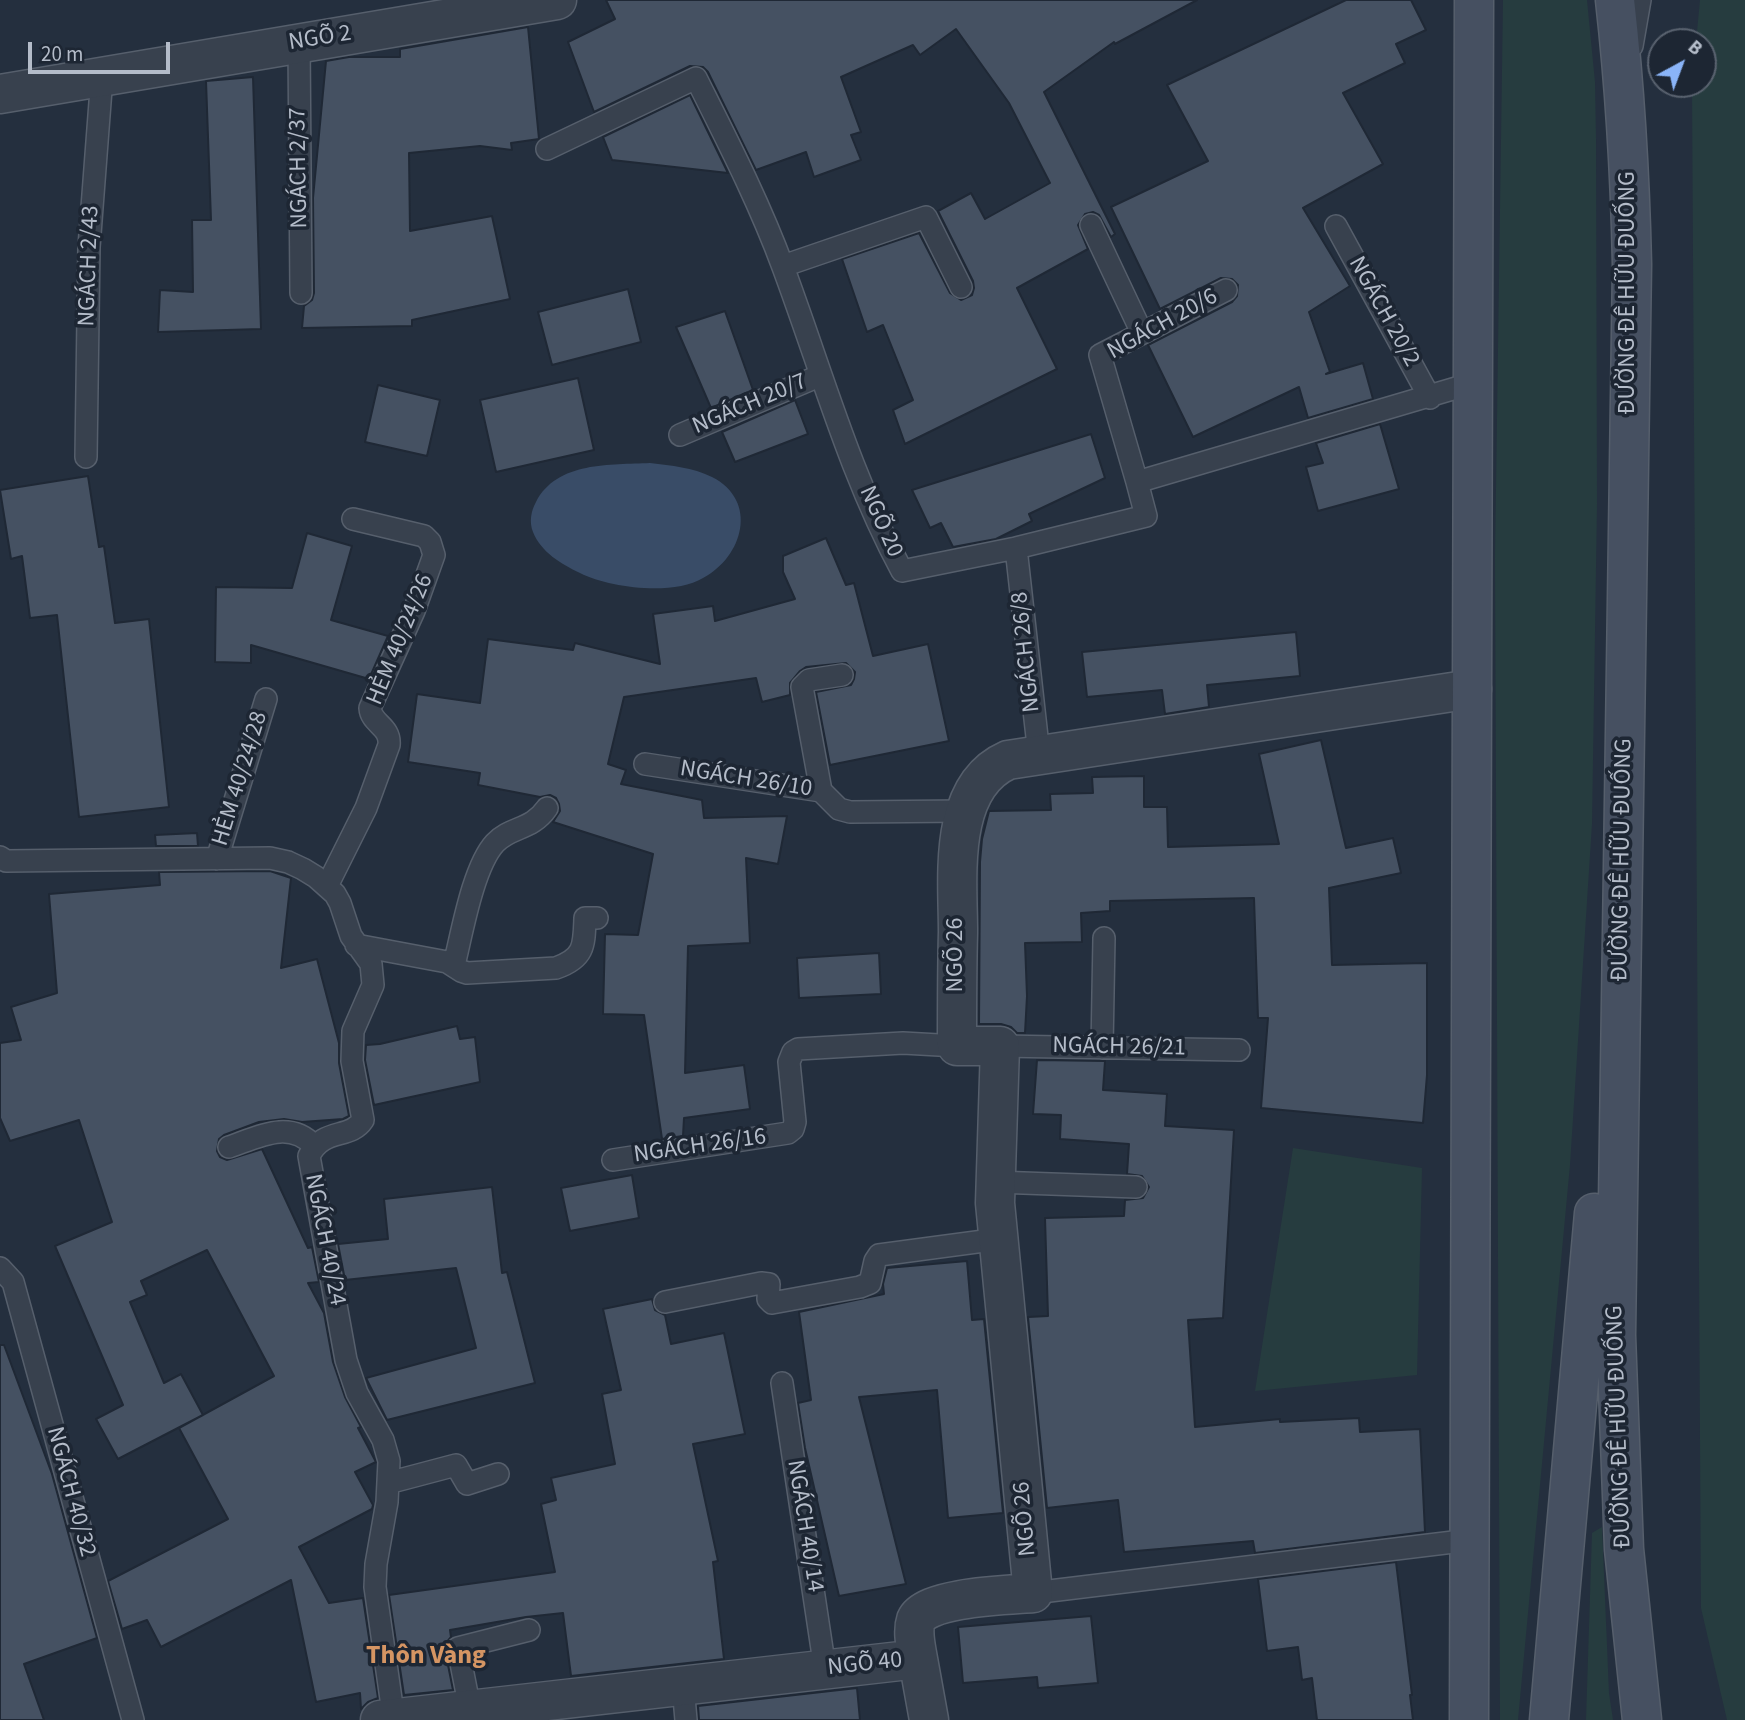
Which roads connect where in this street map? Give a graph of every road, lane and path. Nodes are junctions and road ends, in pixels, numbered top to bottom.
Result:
1 (557, 0) edge
2 (1474, 0) edge
3 (1615, 0) edge
4 (1640, 0) edge
5 (299, 42) junction
6 (102, 76) junction
7 (1625, 86) junction
8 (0, 94) edge
9 (547, 149) dead end
10 (1091, 225) dead end
11 (1336, 226) dead end
12 (783, 266) junction
13 (961, 287) dead end
14 (1226, 290) dead end
15 (301, 293) dead end
16 (1142, 333) junction
17 (819, 376) junction
18 (1473, 383) junction
19 (1430, 398) junction
20 (680, 435) dead end
21 (86, 457) dead end
22 (1137, 482) junction
23 (353, 519) dead end
24 (1016, 548) junction
25 (842, 675) dead end
26 (1472, 688) junction
27 (266, 699) dead end
28 (1039, 755) junction
29 (645, 764) dead end
30 (821, 791) junction
31 (547, 808) dead end
32 (966, 811) junction
33 (0, 857) edge
34 (217, 859) junction
35 (327, 886) junction
36 (1621, 906) junction
37 (597, 918) dead end
38 (1104, 938) dead end
39 (356, 944) junction
40 (454, 965) junction
41 (957, 1046) junction
42 (1000, 1046) junction
43 (1102, 1048) junction
44 (1239, 1050) dead end
45 (314, 1146) junction
46 (229, 1147) dead end
47 (613, 1160) dead end
48 (995, 1182) junction
49 (1136, 1187) dead end
50 (999, 1239) junction
51 (0, 1268) edge
52 (665, 1302) dead end
53 (782, 1383) dead end
54 (498, 1474) dead end
55 (388, 1483) junction
56 (1470, 1540) junction
57 (1032, 1592) junction
58 (528, 1630) dead end
59 (918, 1659) junction
60 (825, 1669) junction
61 (685, 1703) edge
62 (470, 1709) junction
63 (389, 1719) edge
64 (133, 1720) edge
65 (929, 1720) edge
66 (1469, 1720) edge
67 (1549, 1720) edge
68 (1642, 1720) edge

1 - 5 street, NGÕ 2
2 - 18 main road
3 - 7 main road, ĐƯỜNG ĐÊ HỮU ĐUỐNG
4 - 7 lane
5 - 6 street, NGÕ 2
5 - 15 lane, NGÁCH 2/37
6 - 8 street, NGÕ 2
6 - 21 lane, NGÁCH 2/43
7 - 36 main road, ĐƯỜNG ĐÊ HỮU ĐUỐNG
9 - 12 lane, NGÕ 20
10 - 16 lane
11 - 19 lane, NGÁCH 20/2
12 - 13 lane
12 - 17 lane, NGÕ 20
14 - 16 lane, NGÁCH 20/6
16 - 22 lane, NGÁCH 20/6
17 - 20 lane, NGÁCH 20/7
17 - 24 lane, NGÕ 20
18 - 19 lane
18 - 26 main road
19 - 22 lane
22 - 24 lane, NGÕ 20
23 - 35 lane, HẺM 40/24/26
24 - 28 lane, NGÁCH 26/8
25 - 30 lane
26 - 28 street, NGÕ 26
26 - 56 main road
27 - 34 lane, HẺM 40/24/28
28 - 32 street, NGÕ 26
29 - 30 lane, NGÁCH 26/10
30 - 32 lane, NGÁCH 26/10
31 - 40 lane
32 - 41 street, NGÕ 26
33 - 34 lane, NGÁCH 40/24
34 - 35 lane, NGÁCH 40/24
35 - 39 lane, NGÁCH 40/24
36 - 67 main road
36 - 68 main road, ĐƯỜNG ĐÊ HỮU ĐUỐNG
37 - 40 lane
38 - 43 lane
39 - 40 lane
39 - 45 lane, NGÁCH 40/24
41 - 42 street
41 - 47 lane, NGÁCH 26/16
42 - 43 lane, NGÁCH 26/21
42 - 48 street, NGÕ 26
43 - 44 lane, NGÁCH 26/21
45 - 46 lane
45 - 55 lane, NGÁCH 40/24
48 - 49 lane
48 - 50 street, NGÕ 26
50 - 52 lane
50 - 57 street, NGÕ 26
51 - 64 lane, NGÁCH 40/32
53 - 60 lane, NGÁCH 40/14
54 - 55 lane
55 - 63 lane, NGÁCH 40/24
56 - 57 lane, NGÕ 40
56 - 66 main road
57 - 59 street, NGÕ 40
58 - 62 lane
59 - 60 street, NGÕ 40
59 - 65 street
60 - 61 street, NGÕ 40
61 - 62 street, NGÕ 40
62 - 63 street, NGÕ 40

